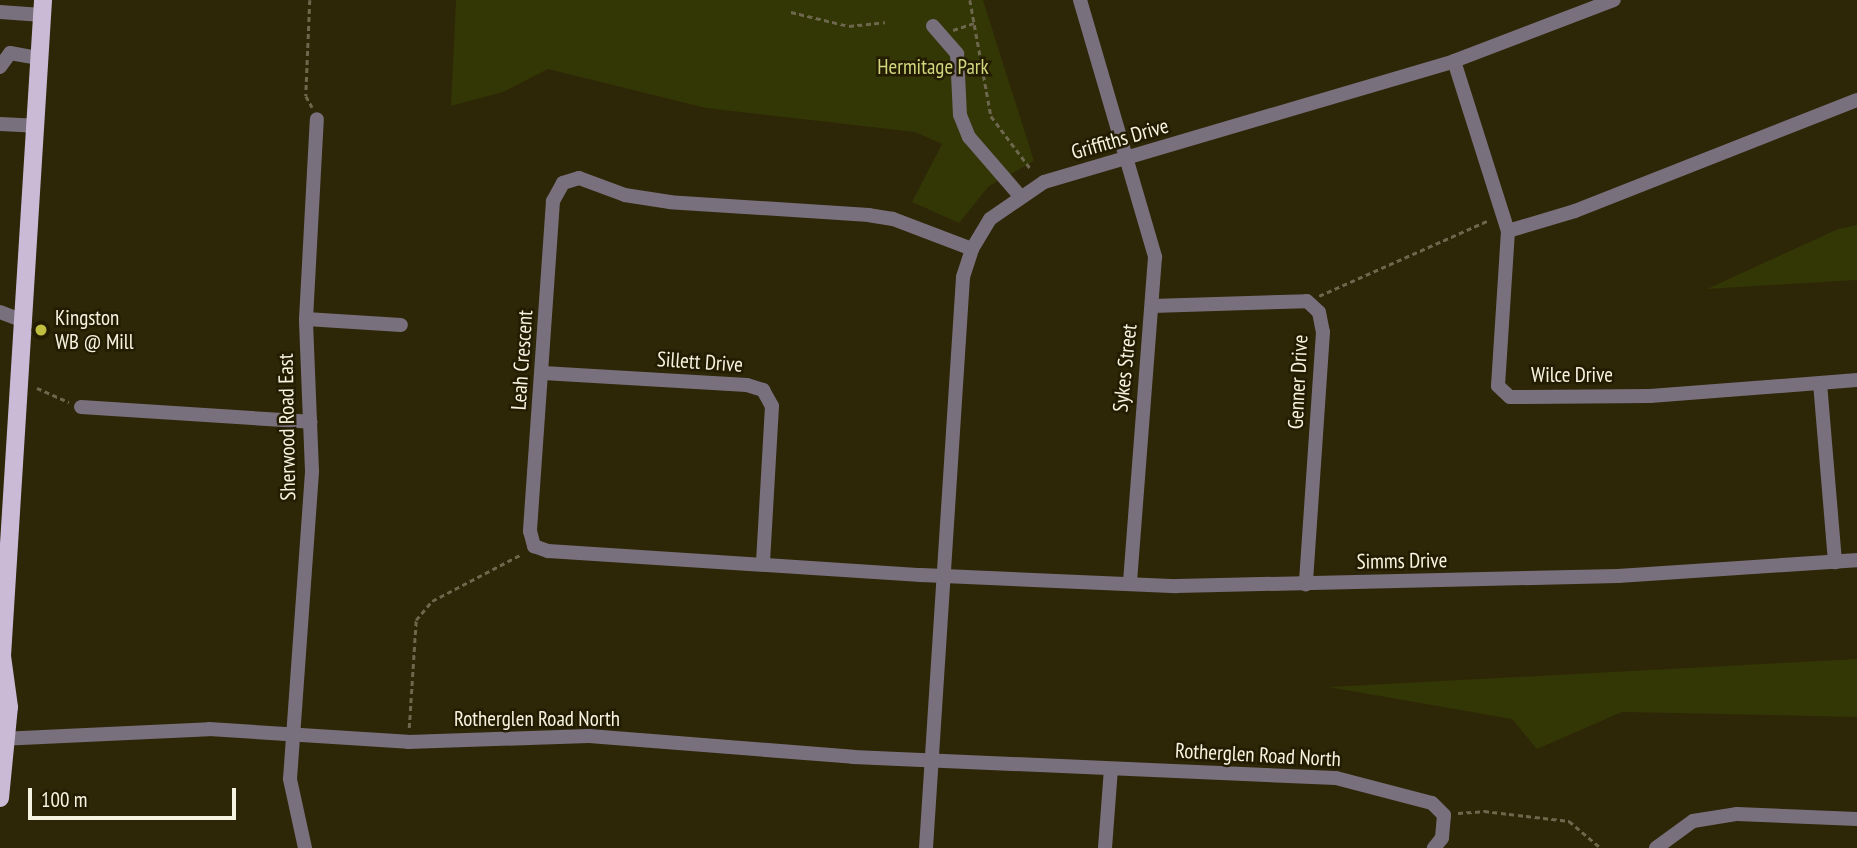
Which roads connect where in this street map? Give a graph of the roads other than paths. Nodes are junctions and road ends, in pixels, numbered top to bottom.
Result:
1 (1080, 0) edge
2 (1614, 0) edge
3 (43, 8) edge
4 (0, 12) edge
5 (937, 30) road end
6 (5, 52) edge
7 (39, 58) junction
8 (1454, 61) junction
9 (0, 67) edge
10 (1857, 100) edge
11 (317, 119) road end
12 (0, 124) edge
13 (35, 126) junction
14 (1130, 159) junction
15 (1019, 195) junction
16 (1508, 231) junction
17 (972, 249) junction
18 (1152, 306) junction
19 (0, 312) edge
20 (306, 319) junction
21 (24, 321) junction
22 (401, 325) dead end
23 (543, 373) junction
24 (1857, 380) edge
25 (1820, 383) junction
26 (81, 407) road end
27 (311, 422) junction
28 (1857, 560) edge
29 (763, 562) junction
30 (1835, 562) junction
31 (947, 576) junction
32 (1130, 584) junction
33 (1306, 584) junction
34 (1, 674) edge
35 (292, 734) junction
36 (3, 739) edge
37 (932, 760) junction
38 (1111, 769) junction
39 (0, 797) edge
40 (1857, 819) edge
41 (305, 848) edge
42 (926, 848) edge
43 (1105, 848) edge
44 (1434, 848) edge
45 (1656, 848) edge

1 - 14 street, Sykes Street
2 - 8 street, Griffiths Drive
3 - 4 street
3 - 7 main road
5 - 15 street
6 - 7 street
6 - 9 street
7 - 13 main road
8 - 14 street, Griffiths Drive
8 - 16 street, Wilce Drive
10 - 16 street
11 - 20 street, Sherwood Road East
12 - 13 street
13 - 21 main road
14 - 15 street, Griffiths Drive
14 - 18 street, Sykes Street
15 - 17 street, Griffiths Drive
16 - 25 street, Wilce Drive
17 - 23 street, Leah Crescent
17 - 31 street, Griffiths Drive
18 - 32 street, Sykes Street
18 - 33 street, Genner Drive
19 - 21 street
20 - 22 street
20 - 27 street, Sherwood Road East
21 - 34 main road
23 - 29 street, Sillett Drive
23 - 29 street, Leah Crescent
24 - 25 street, Wilce Drive
25 - 30 street
26 - 27 street
27 - 35 street, Sherwood Road East
28 - 30 street, Simms Drive
29 - 31 street
30 - 33 street, Simms Drive
31 - 32 street, Simms Drive
31 - 37 street, Griffiths Drive
32 - 33 street, Simms Drive
34 - 36 main road
35 - 36 street, Rotherglen Road North
35 - 37 street, Rotherglen Road North
35 - 41 street, Sherwood Road East
36 - 39 main road
37 - 38 street, Rotherglen Road North
37 - 42 street, Griffiths Drive
38 - 43 street
38 - 44 street, Rotherglen Road North
40 - 45 street

